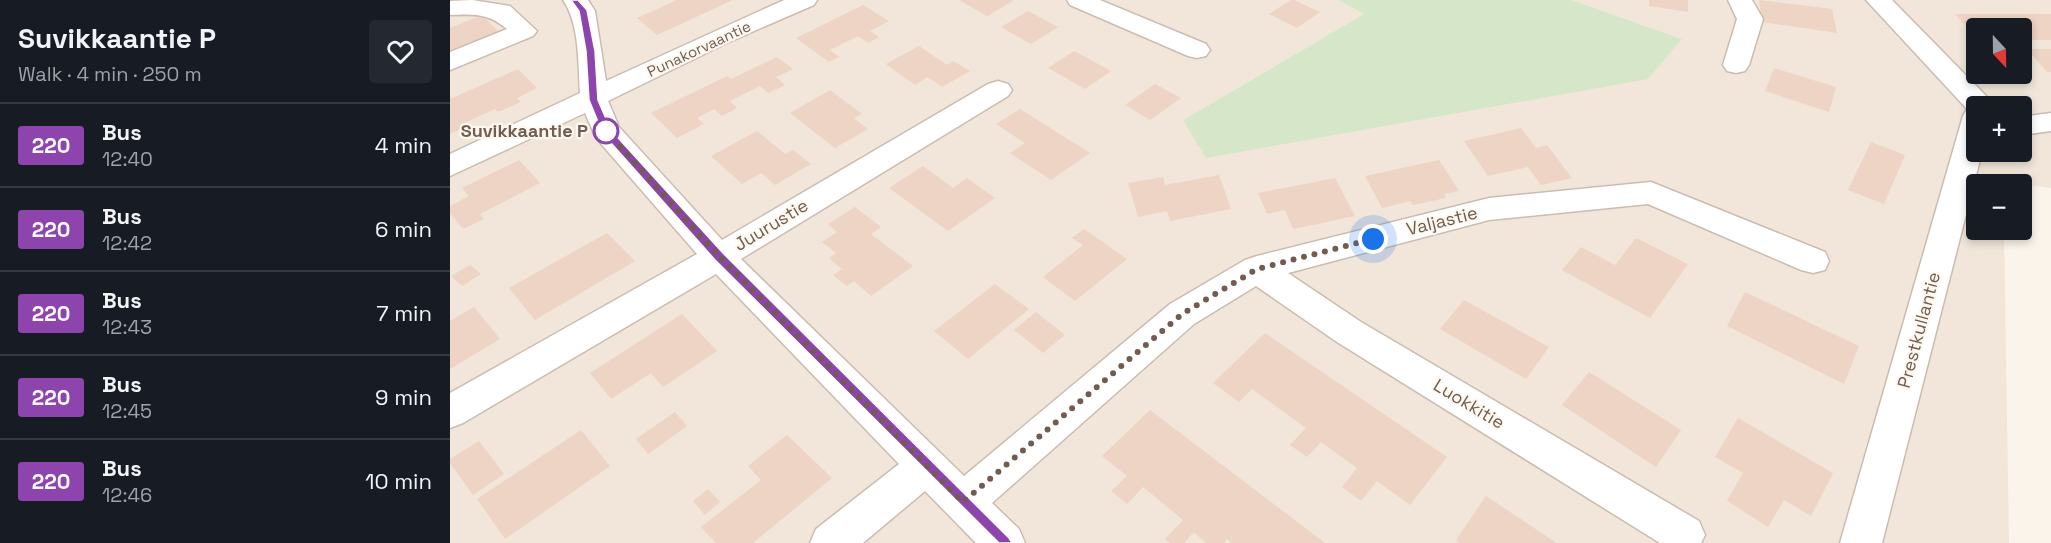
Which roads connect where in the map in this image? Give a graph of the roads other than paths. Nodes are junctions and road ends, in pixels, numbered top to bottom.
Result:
1 (575, 0) edge
2 (805, 0) edge
3 (1079, 0) edge
4 (1740, 0) edge
5 (1878, 0) edge
6 (450, 8) edge
7 (1197, 50) dead end
8 (450, 62) edge
9 (1736, 65) dead end
10 (998, 90) dead end
11 (1972, 96) edge
12 (594, 100) junction
13 (2051, 122) edge
14 (2032, 125) edge
15 (1966, 162) edge
16 (450, 166) edge
17 (719, 256) junction
18 (1812, 261) dead end
19 (1257, 269) junction
20 (450, 412) edge
21 (927, 465) junction
22 (963, 502) junction
23 (1684, 535) dead end
24 (831, 543) edge
25 (1004, 543) edge
26 (1861, 543) edge

1 - 12 street
2 - 12 street, Punakorvaantie
3 - 7 street
4 - 9 street
5 - 11 street, Prestkullantie
6 - 8 street
10 - 17 street, Juurustie
12 - 16 street, Punakorvaantie
12 - 17 street
13 - 14 street
15 - 26 street, Prestkullantie
17 - 20 street, Juurustie
17 - 21 street
18 - 19 street, Valjastie
19 - 22 street, Valjastie
19 - 23 street, Luokkitie
21 - 22 street
21 - 24 street
22 - 25 street

